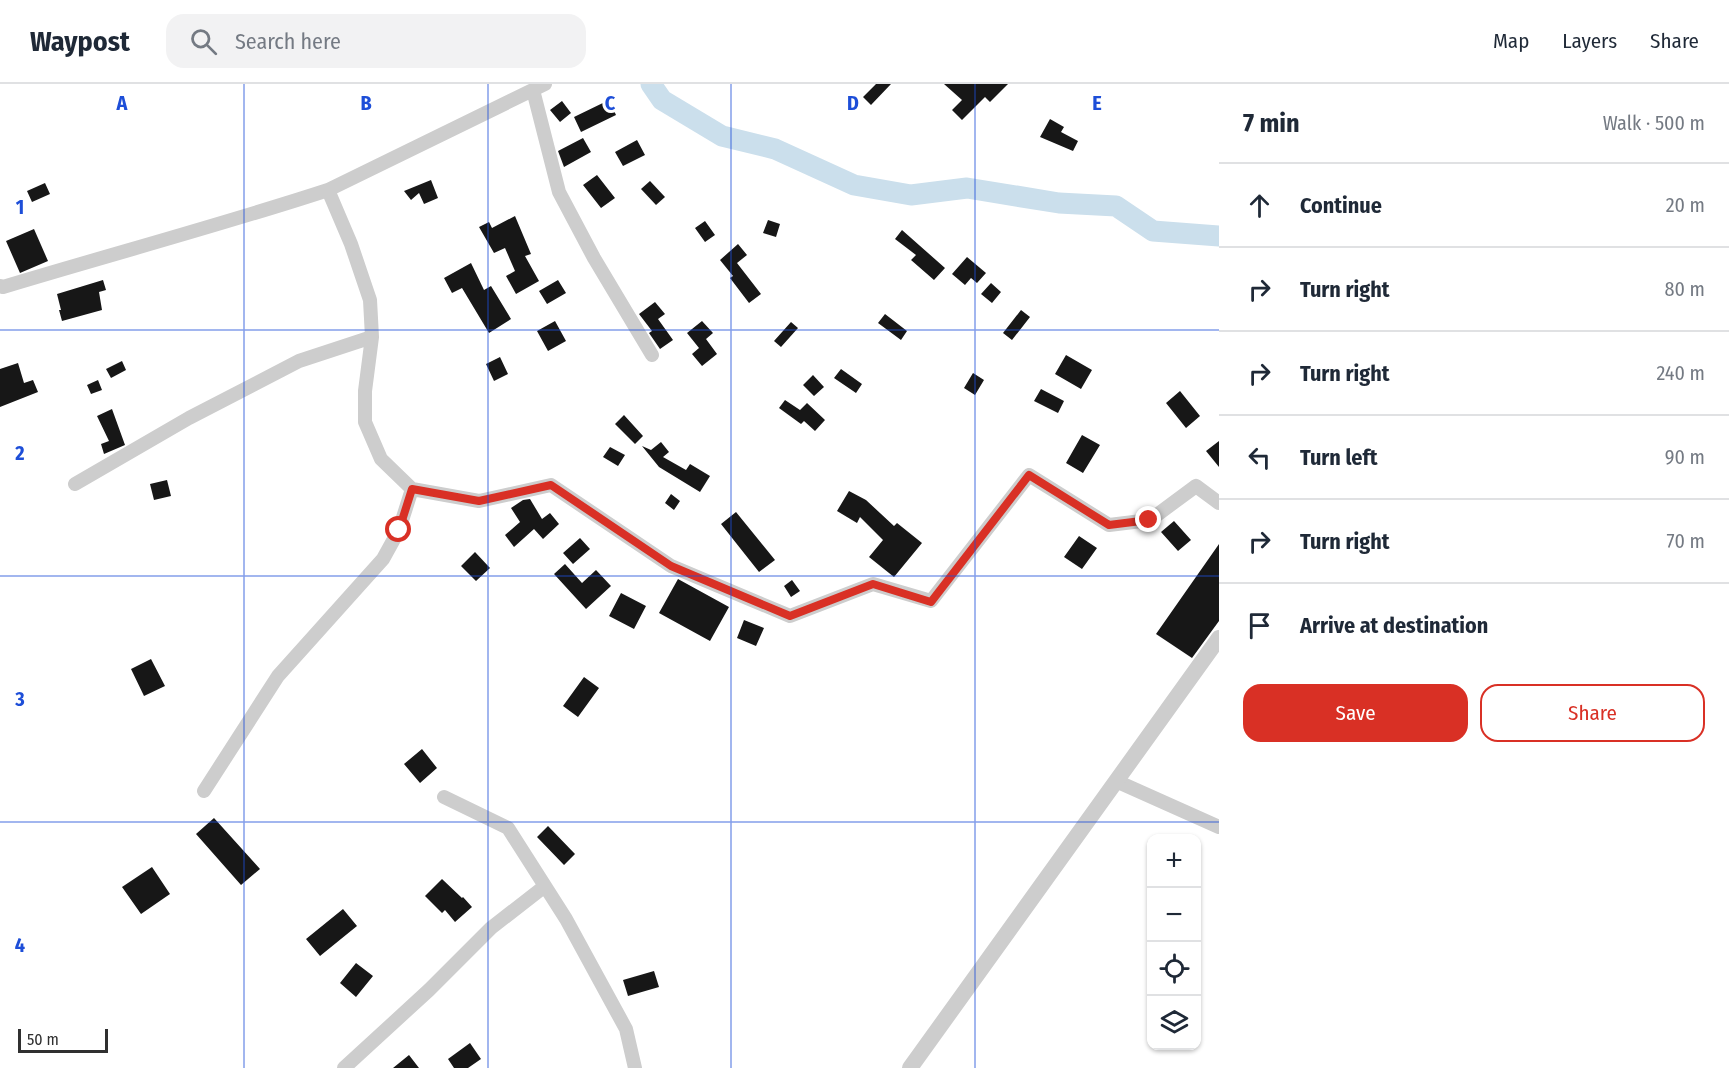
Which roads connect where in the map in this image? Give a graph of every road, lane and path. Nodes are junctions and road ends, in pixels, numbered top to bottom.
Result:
1 (539, 87) edge
2 (328, 190) junction
3 (0, 286) edge
4 (372, 337) junction
5 (652, 355) dead end
6 (75, 484) dead end
7 (412, 489) junction
8 (1219, 503) edge
9 (1219, 638) edge
10 (1116, 781) junction
11 (204, 791) dead end
12 (444, 797) dead end
13 (1219, 826) edge
14 (545, 886) junction
15 (344, 1068) edge
16 (635, 1068) edge
17 (910, 1068) edge

1 - 2 street
1 - 5 street
2 - 3 street
2 - 4 street
4 - 6 street
4 - 7 street
7 - 8 street
7 - 11 street
9 - 10 street
10 - 13 street
10 - 17 street
12 - 14 street
14 - 15 street
14 - 16 street

